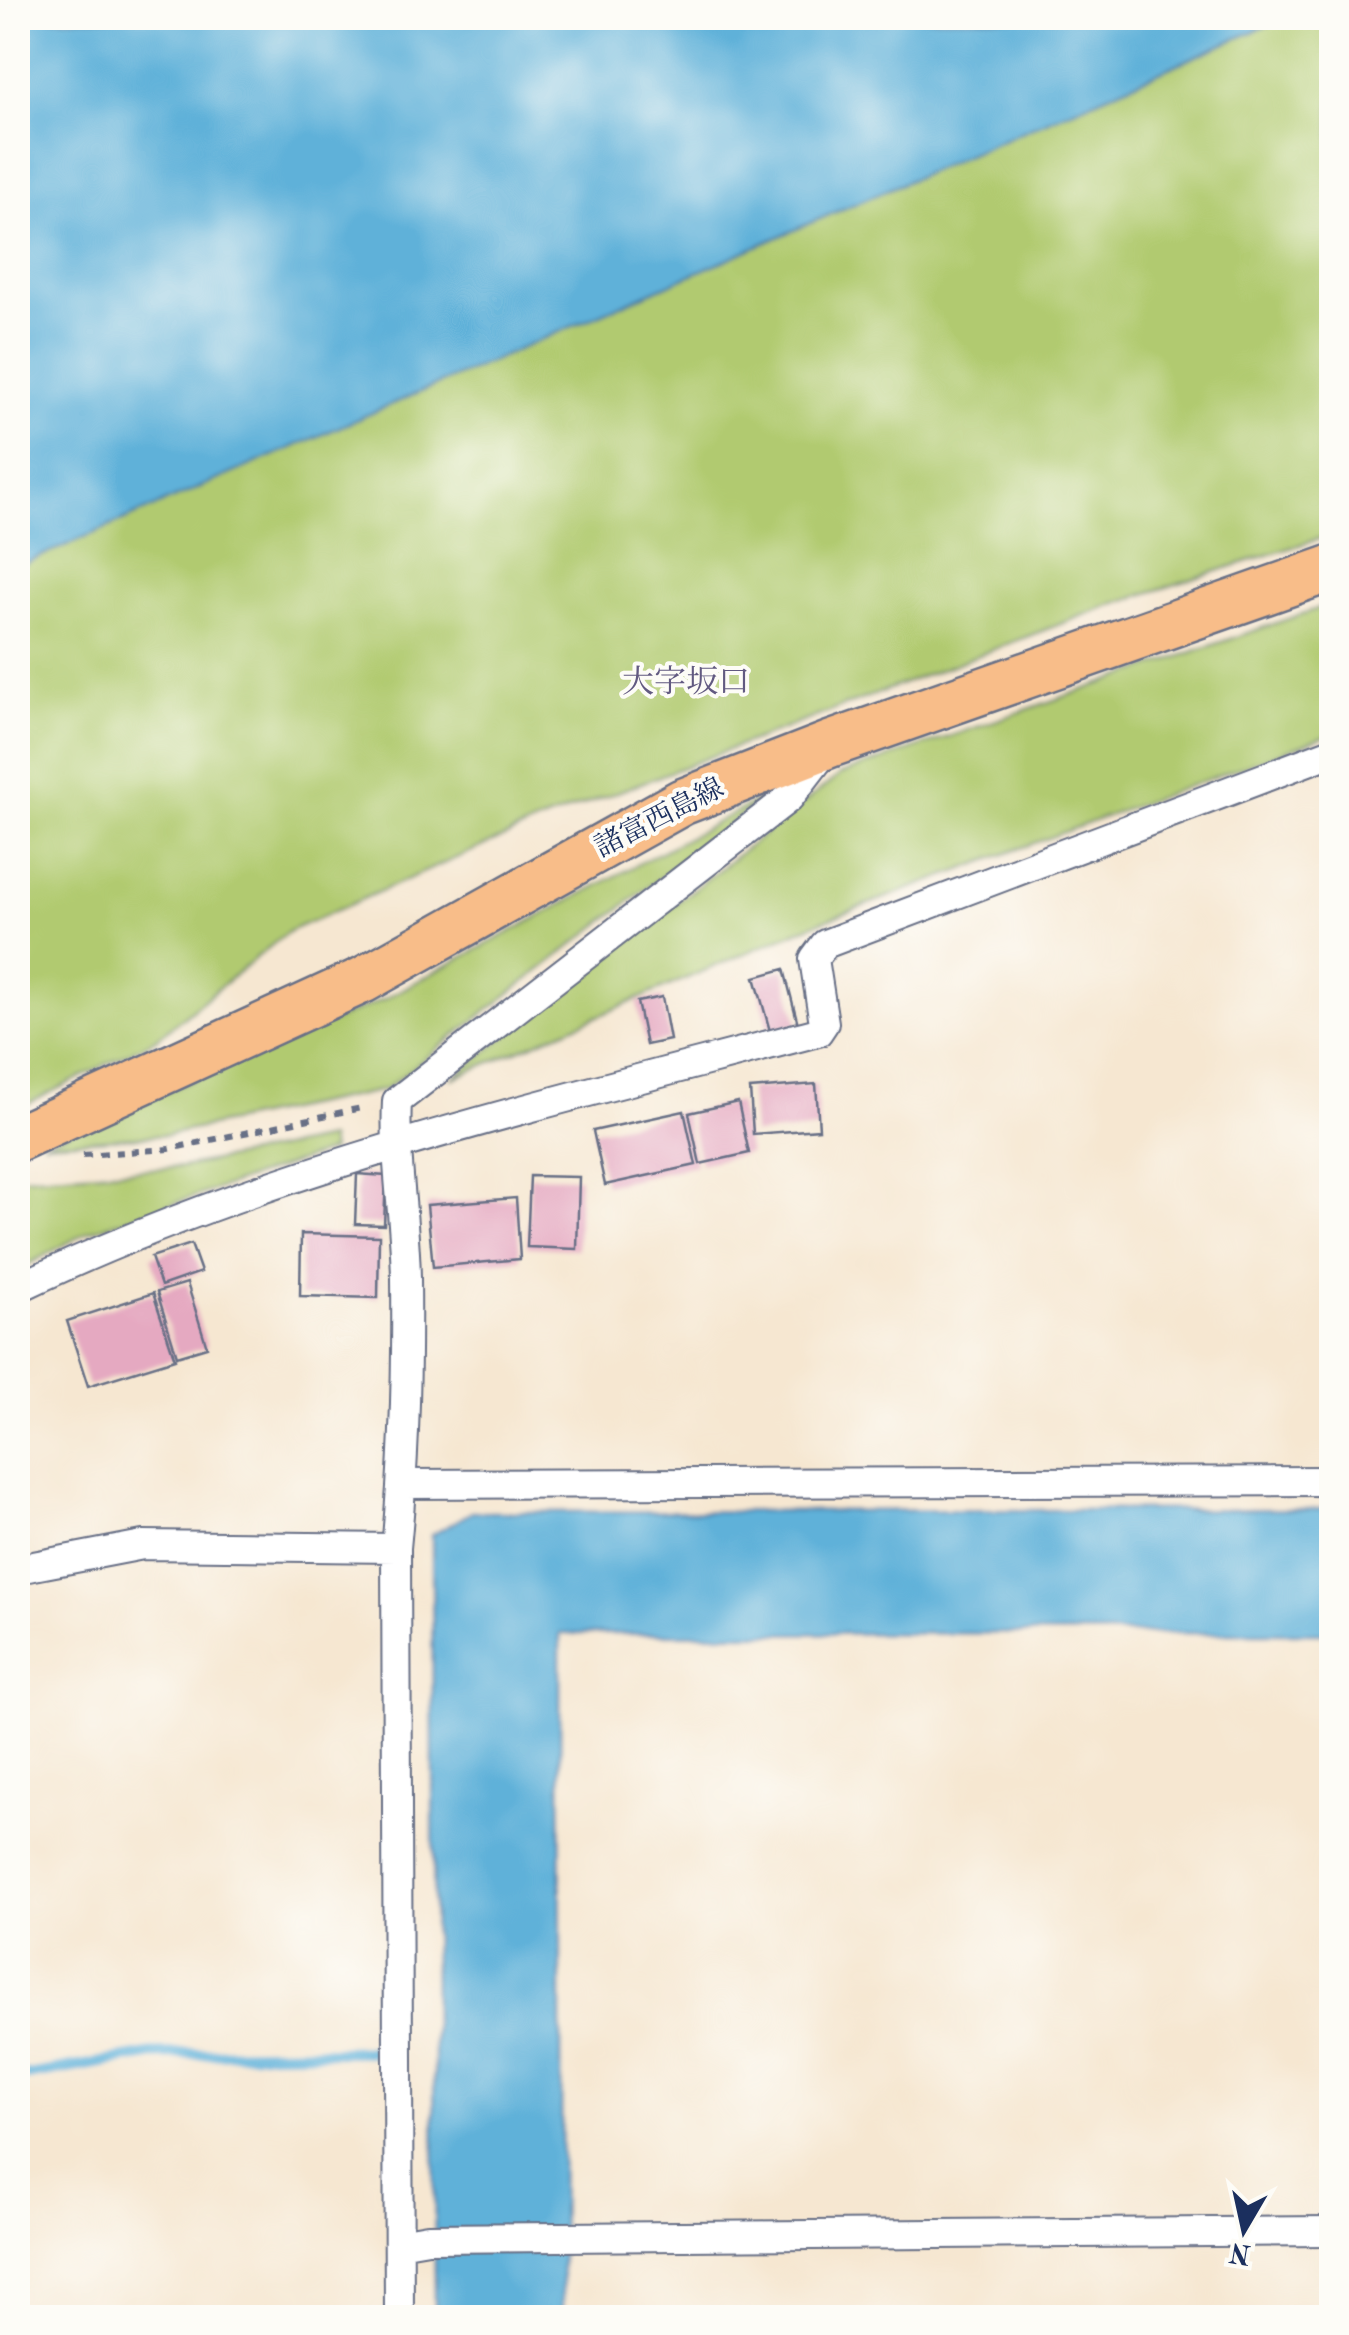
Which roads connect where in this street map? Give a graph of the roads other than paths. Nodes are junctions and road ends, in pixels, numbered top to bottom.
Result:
1 (1332, 568) edge
2 (830, 744) junction
3 (1332, 752) edge
4 (18, 1138) edge
5 (395, 1144) junction
6 (18, 1288) edge
7 (1332, 1481) edge
8 (402, 1484) junction
9 (396, 1548) junction
10 (18, 1569) edge
11 (1332, 2231) edge
12 (399, 2242) junction
13 (399, 2318) edge

1 - 2 main road, 諸富西島線
2 - 4 main road, 諸富西島線
2 - 5 street
3 - 5 street
5 - 6 street
5 - 8 street
7 - 8 street
8 - 9 street
9 - 10 street
9 - 12 street
11 - 12 street
12 - 13 street

